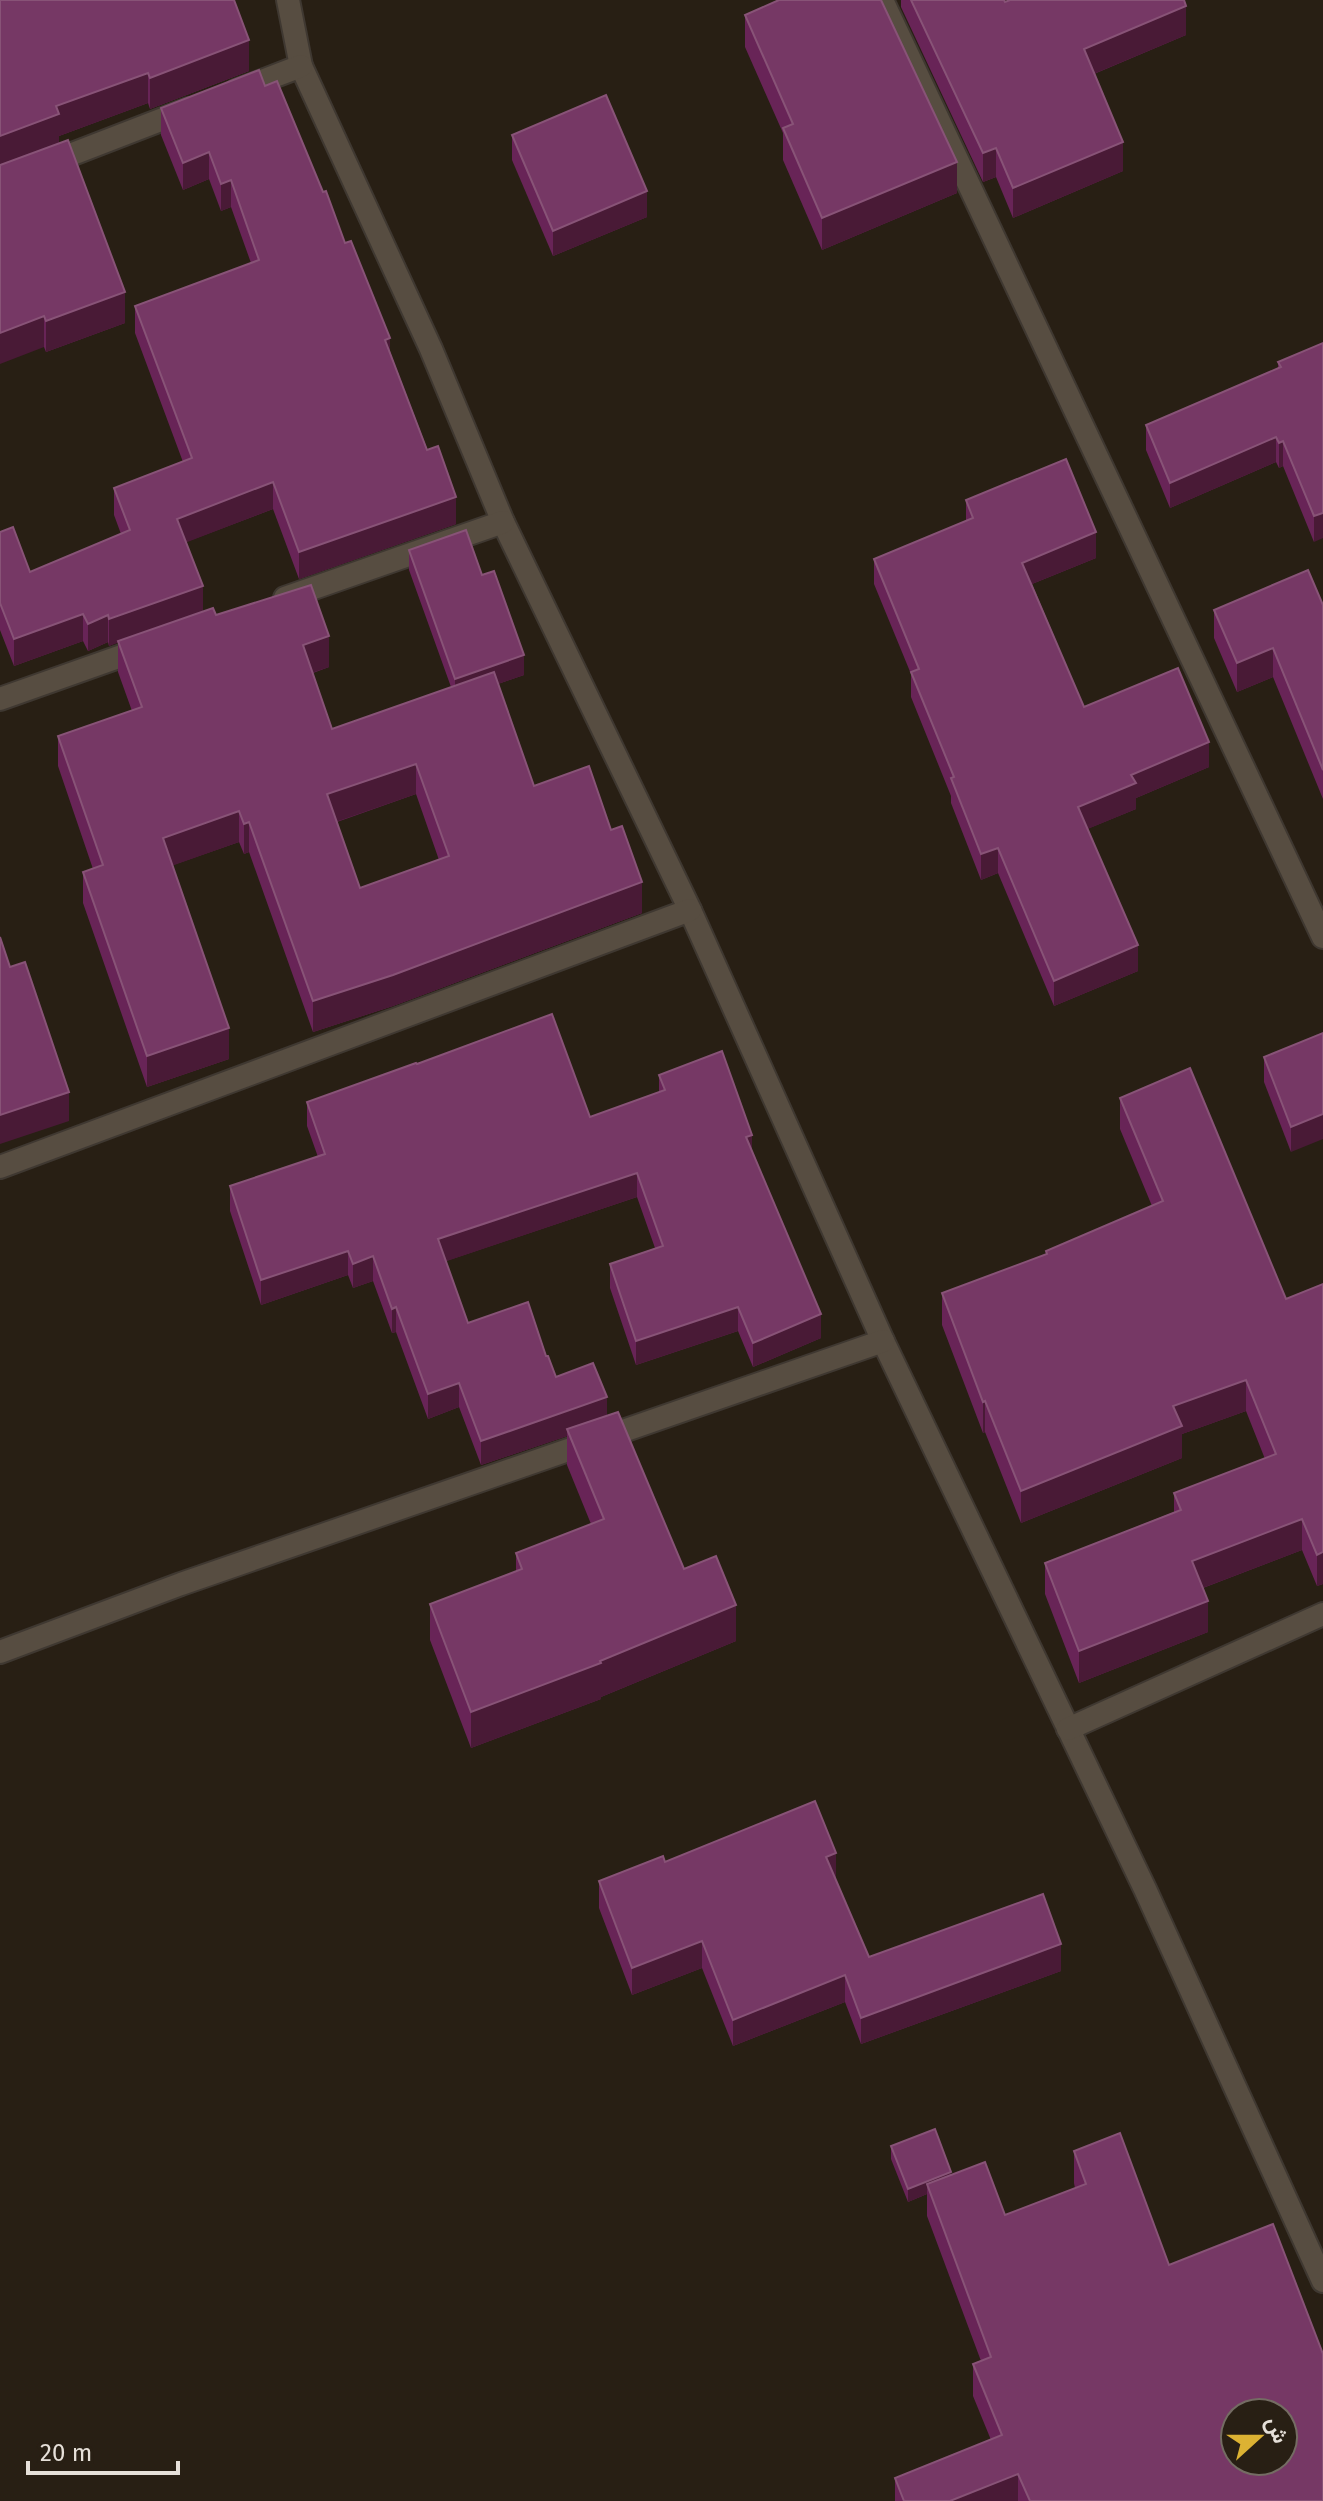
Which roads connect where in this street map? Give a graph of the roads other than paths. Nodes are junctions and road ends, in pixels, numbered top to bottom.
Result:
1 (288, 0) edge
2 (882, 0) edge
3 (301, 66) junction
4 (0, 182) edge
5 (503, 522) junction
6 (266, 605) edge
7 (163, 642) edge
8 (0, 699) edge
9 (690, 910) junction
10 (1323, 937) edge
11 (0, 1167) edge
12 (883, 1341) junction
13 (1323, 1614) edge
14 (0, 1652) edge
15 (1068, 1729) junction
16 (1323, 2281) edge

1 - 3 street
2 - 10 street
3 - 4 street
3 - 5 street
5 - 6 street
5 - 9 street
7 - 8 street
9 - 11 street
9 - 12 street
12 - 14 street
12 - 15 street
13 - 15 street
15 - 16 street

